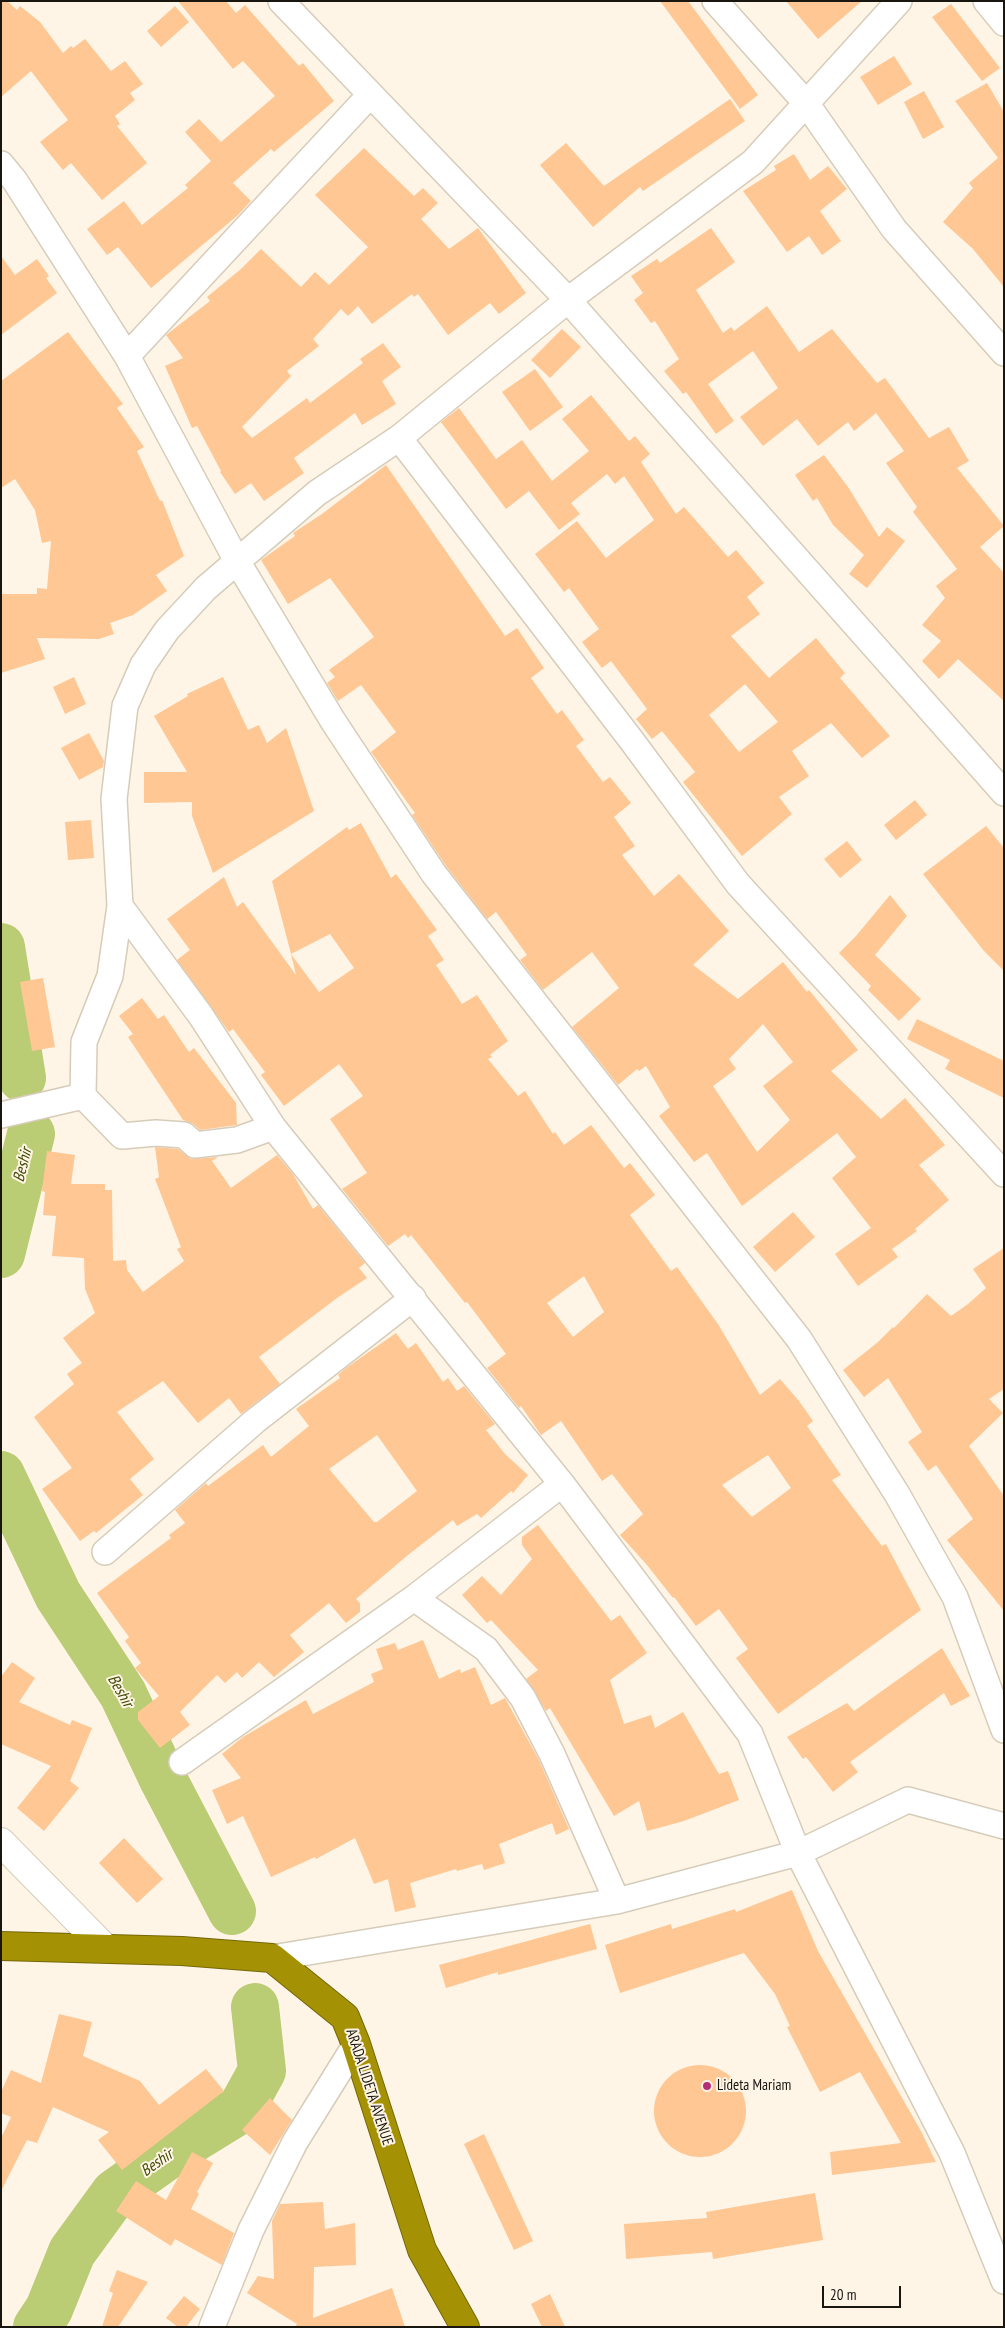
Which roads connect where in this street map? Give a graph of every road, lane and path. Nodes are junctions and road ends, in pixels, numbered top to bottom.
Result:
1 (281, 1) edge
2 (715, 1) edge
3 (899, 1) edge
4 (986, 1) edge
5 (1004, 23) edge
6 (370, 95) junction
7 (806, 103) junction
8 (1, 164) edge
9 (568, 300) junction
10 (1004, 353) edge
11 (127, 356) junction
12 (398, 438) junction
13 (237, 562) junction
14 (1004, 793) edge
15 (120, 906) junction
16 (83, 1096) junction
17 (1, 1115) edge
18 (273, 1128) junction
19 (1004, 1174) edge
20 (412, 1298) junction
21 (562, 1484) junction
22 (105, 1552) dead end
23 (414, 1598) junction
24 (1004, 1730) edge
25 (182, 1762) dead end
26 (1004, 1826) edge
27 (1, 1842) edge
28 (798, 1852) junction
29 (617, 1901) junction
30 (1, 1946) edge
31 (105, 1948) junction
32 (272, 1958) junction
33 (356, 2044) junction
34 (1004, 2281) edge
35 (212, 2327) edge
36 (465, 2327) edge

1 - 6 street
2 - 7 street
3 - 7 street
4 - 5 street
6 - 9 street
6 - 11 street
7 - 9 street
7 - 10 street
8 - 11 street
9 - 12 street
9 - 14 street
11 - 13 street
12 - 13 street
12 - 19 street
13 - 15 street
13 - 24 street
15 - 16 street
15 - 18 street
16 - 17 street
16 - 18 street
18 - 20 street
20 - 21 street
20 - 22 street
21 - 23 street
21 - 28 street
23 - 25 street
23 - 29 street
26 - 28 street
27 - 31 main road
28 - 29 street
28 - 34 street
29 - 32 street
30 - 31 highway
31 - 32 highway
32 - 33 highway, ARADA LIDETA AVENUE
33 - 35 street
33 - 36 highway, ARADA LIDETA AVENUE

